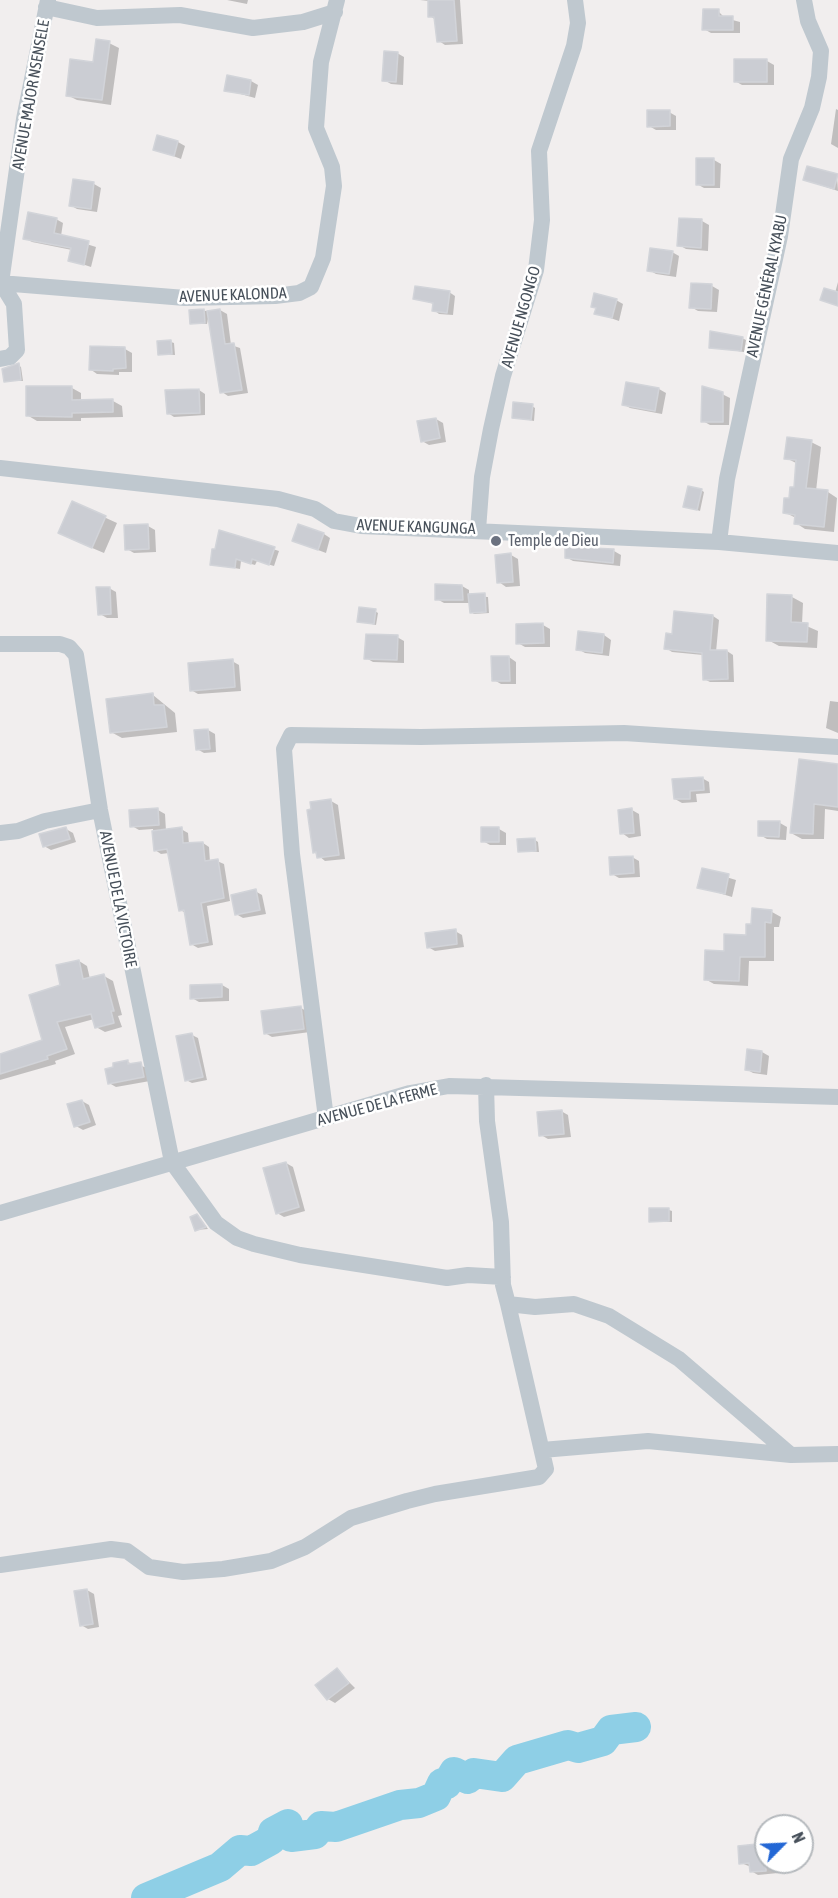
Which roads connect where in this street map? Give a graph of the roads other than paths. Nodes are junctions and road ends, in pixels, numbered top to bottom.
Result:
1 (575, 0) edge
2 (804, 0) edge
3 (47, 3) edge
4 (336, 6) edge
5 (1, 283) edge
6 (2, 358) edge
7 (0, 468) edge
8 (478, 530) junction
9 (719, 542) junction
10 (838, 553) edge
11 (0, 644) edge
12 (838, 747) edge
13 (100, 810) junction
14 (0, 833) edge
15 (486, 1085) junction
16 (838, 1097) edge
17 (326, 1118) junction
18 (172, 1162) junction
19 (0, 1213) edge
20 (503, 1277) junction
21 (508, 1304) junction
22 (542, 1450) junction
23 (838, 1454) edge
24 (791, 1455) junction
25 (0, 1565) edge

1 - 8 street, AVENUE NGONGO
2 - 9 street, AVENUE GÉNÉRAL KYABU
3 - 4 street
3 - 5 street, AVENUE MAJOR NSENSELE
4 - 5 street, AVENUE KALONDA
5 - 6 street
7 - 8 street, AVENUE KANGUNGA
8 - 9 street, AVENUE KANGUNGA
9 - 10 street, AVENUE KANGUNGA
11 - 13 street, AVENUE DE LA VICTOIRE
12 - 17 street
13 - 14 street
13 - 18 street, AVENUE DE LA VICTOIRE
15 - 16 street, AVENUE DE LA FERME
15 - 17 street, AVENUE DE LA FERME
15 - 20 street
17 - 18 street, AVENUE DE LA FERME
18 - 19 street, AVENUE DE LA FERME
18 - 20 street
20 - 21 street
21 - 22 street
21 - 24 street
22 - 24 street
22 - 25 street
23 - 24 street

